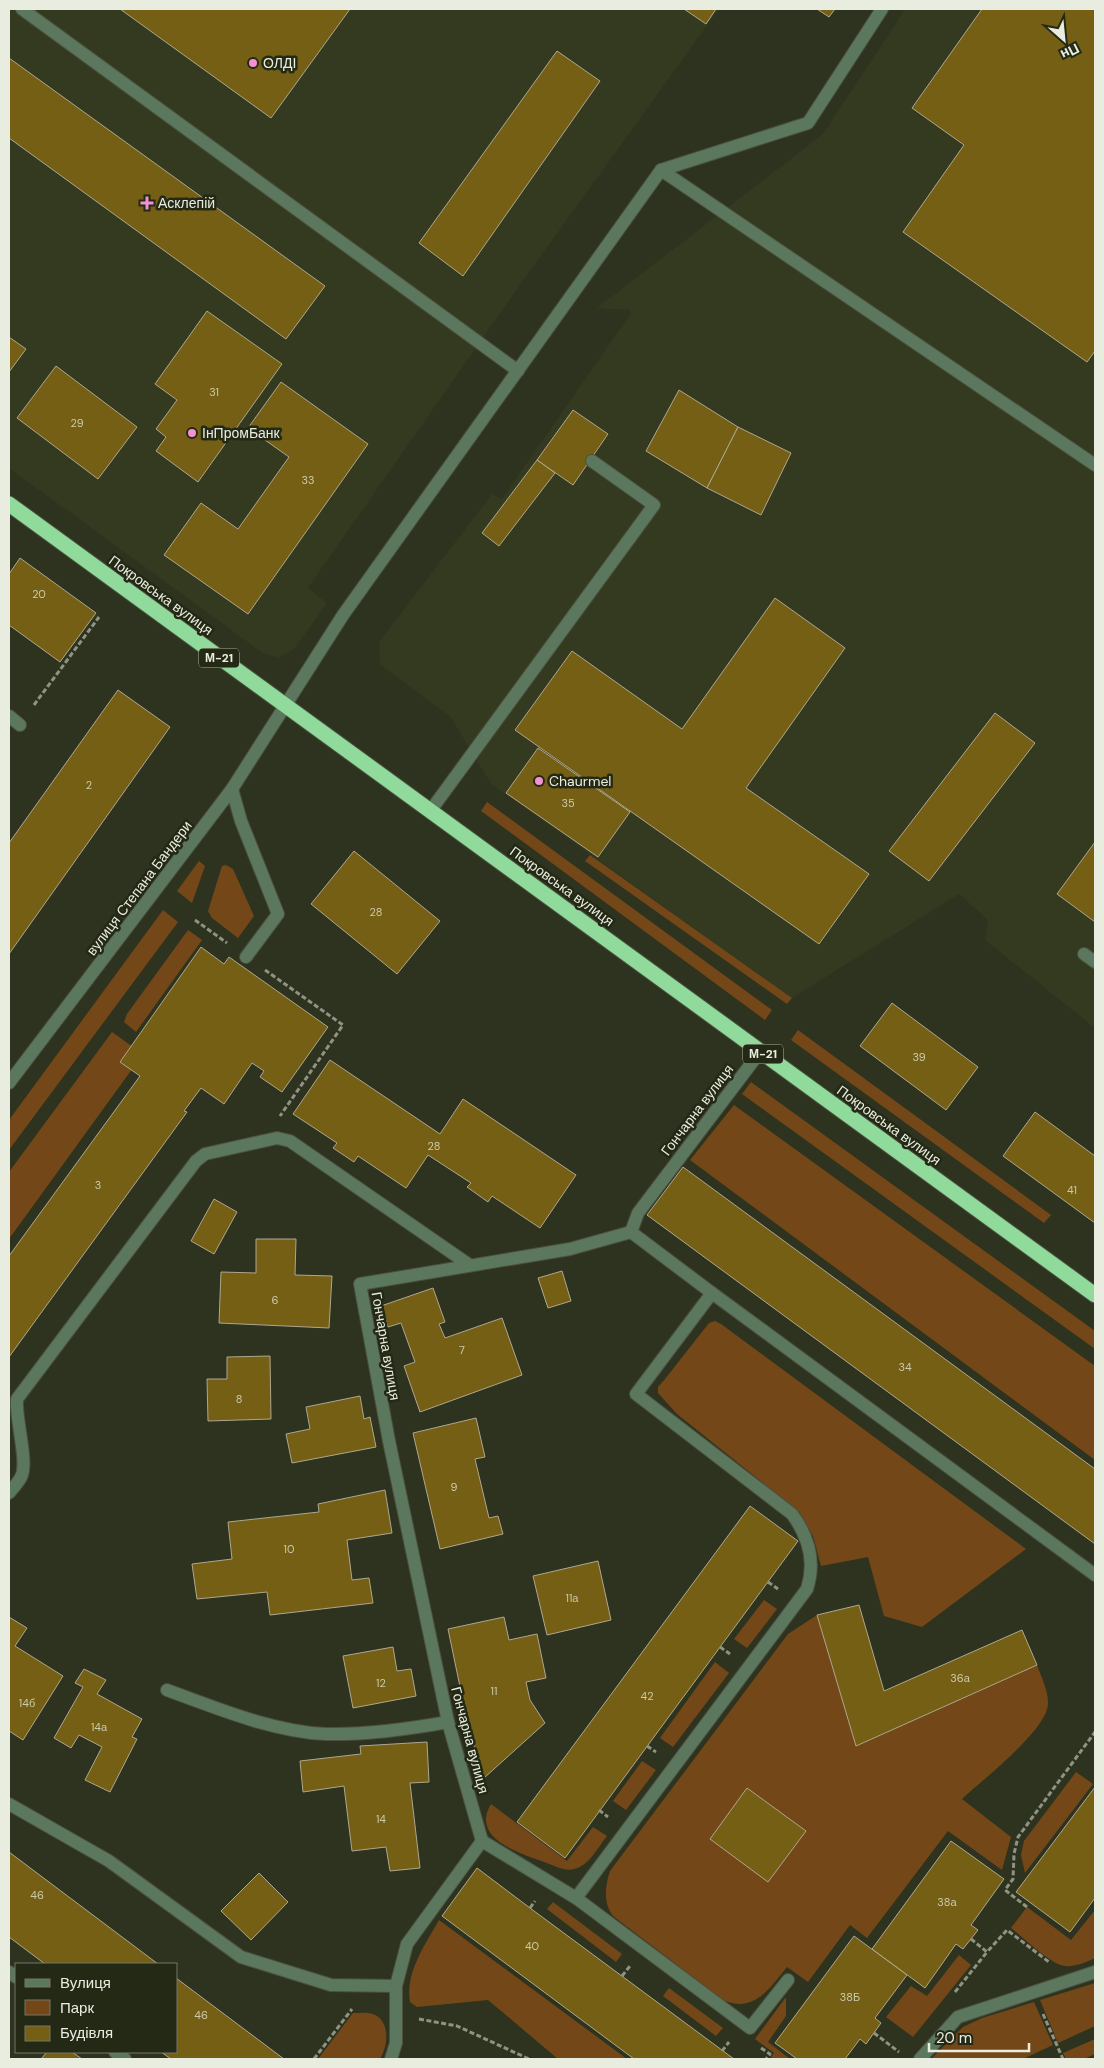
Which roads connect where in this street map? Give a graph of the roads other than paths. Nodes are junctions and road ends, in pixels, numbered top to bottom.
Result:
1 (22, 9) edge
2 (882, 9) edge
3 (661, 170) junction
4 (518, 371) junction
5 (592, 461) dead end
6 (1095, 465) edge
7 (9, 504) edge
8 (285, 706) junction
9 (9, 716) edge
10 (20, 725) road end
11 (232, 789) junction
12 (431, 810) junction
13 (1084, 954) dead end
14 (246, 957) road end
15 (1095, 962) edge
16 (760, 1052) junction
17 (9, 1083) edge
18 (631, 1232) junction
19 (468, 1264) junction
20 (712, 1293) junction
21 (1095, 1295) edge
22 (9, 1493) edge
23 (1095, 1575) edge
24 (167, 1690) dead end
25 (448, 1722) junction
26 (9, 1804) edge
27 (482, 1841) junction
28 (576, 1898) junction
29 (1095, 1972) edge
30 (788, 1980) dead end
31 (396, 1986) junction
32 (391, 2059) edge
33 (920, 2059) edge

1 - 4 street
2 - 3 street
3 - 4 street, вулиця Степана Бандери
3 - 6 street
4 - 8 street, вулиця Степана Бандери
5 - 12 street
7 - 8 highway, Покровська вулиця / М-21
8 - 11 street, вулиця Степана Бандери
8 - 12 highway, Покровська вулиця / М-21
9 - 10 street
11 - 14 street
11 - 17 street, вулиця Степана Бандери
12 - 16 highway, Покровська вулиця / М-21
13 - 15 street
16 - 18 street, Гончарна вулиця
16 - 21 highway, Покровська вулиця / М-21
18 - 19 street, Гончарна вулиця
18 - 20 street
19 - 22 street
19 - 25 street, Гончарна вулиця
20 - 23 street
20 - 28 street
24 - 25 street
25 - 27 street, Гончарна вулиця
26 - 31 street
27 - 28 street
27 - 31 street
28 - 30 street
29 - 33 street
31 - 32 street

